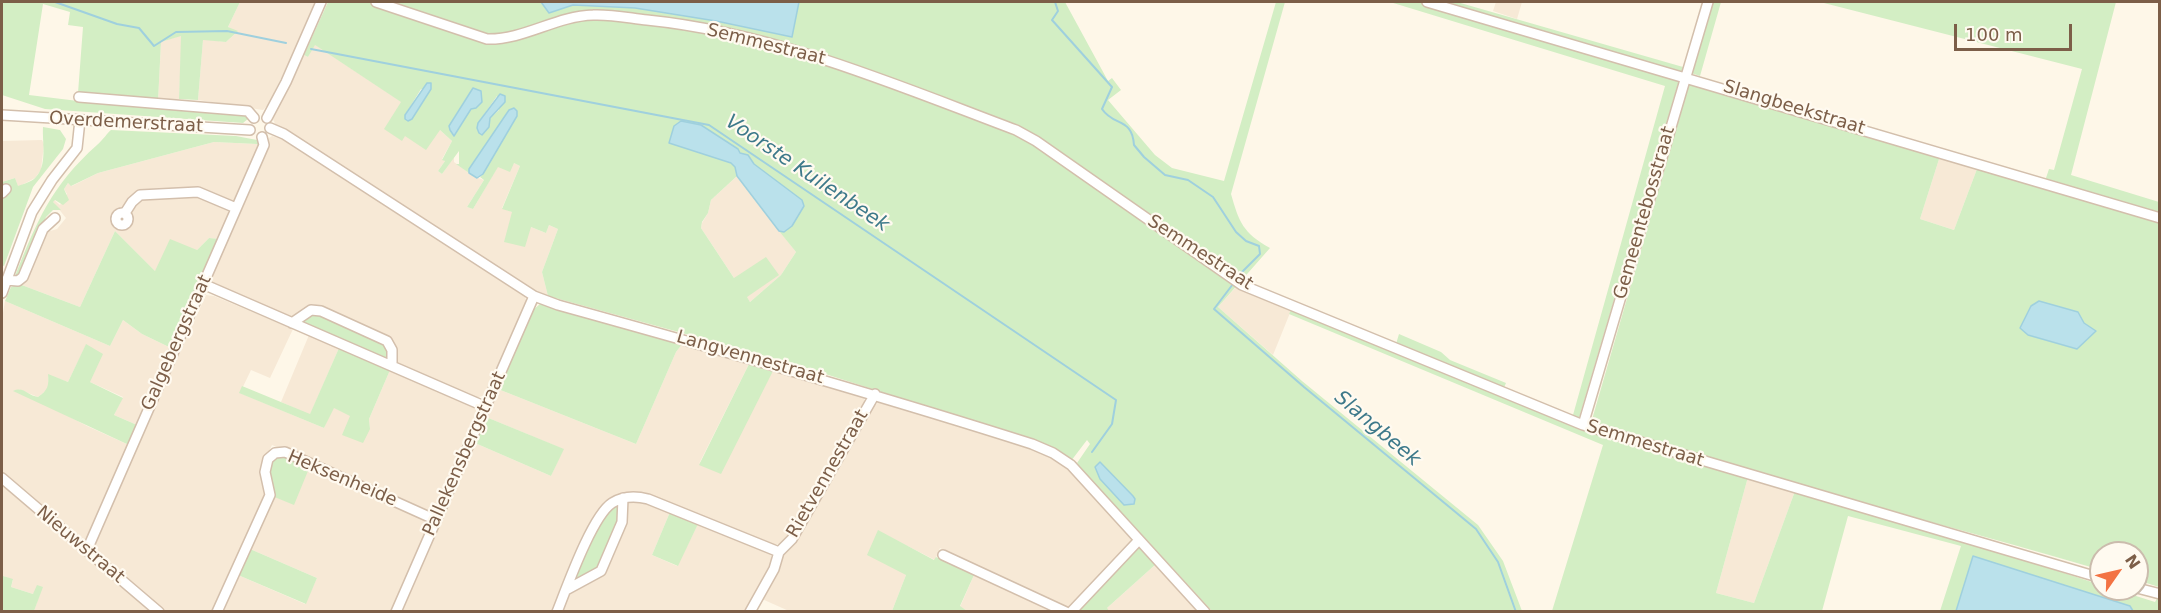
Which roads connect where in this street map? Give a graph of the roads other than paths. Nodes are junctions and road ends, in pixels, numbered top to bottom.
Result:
1 (321, 2) edge
2 (376, 2) edge
3 (1427, 2) edge
4 (1708, 2) edge
5 (1686, 76) junction
6 (79, 97) dead end
7 (2, 115) edge
8 (254, 118) junction
9 (80, 120) junction
10 (268, 123) junction
11 (250, 130) junction
12 (262, 136) junction
13 (236, 208) junction
14 (125, 213) dead end
15 (55, 218) dead end
16 (2160, 218) edge
17 (5, 274) edge
18 (203, 284) junction
19 (2, 293) edge
20 (534, 296) junction
21 (292, 323) junction
22 (392, 366) junction
23 (875, 394) junction
24 (486, 407) junction
25 (1583, 425) junction
26 (2, 478) edge
27 (623, 498) junction
28 (436, 520) junction
29 (1139, 540) junction
30 (87, 550) junction
31 (779, 552) junction
32 (943, 555) dead end
33 (2089, 574) edge
34 (566, 590) junction
35 (159, 612) edge
36 (217, 612) edge
37 (396, 612) edge
38 (557, 612) edge
39 (750, 612) edge
40 (1066, 612) edge
41 (1071, 612) edge
42 (1205, 612) edge

1 - 10 street
2 - 25 street, Semmestraat
3 - 5 street, Slangbeekstraat
4 - 5 street, Gemeentebosstraat
5 - 16 street, Slangbeekstraat
5 - 25 street, Gemeentebosstraat
6 - 8 street
7 - 9 street, Overdemerstraat
8 - 10 street
8 - 11 street
9 - 11 street, Overdemerstraat
9 - 17 street
10 - 12 street
10 - 20 street, Langvennestraat
11 - 12 street
12 - 13 street, Galgebergstraat
13 - 14 street
13 - 18 street, Galgebergstraat
15 - 17 street
17 - 19 street
18 - 21 street
18 - 30 street, Galgebergstraat
20 - 23 street, Langvennestraat
20 - 24 street, Pallekensbergstraat
21 - 22 street
21 - 22 street
22 - 24 street
23 - 29 street, Langvennestraat
23 - 31 street, Rietvennestraat
24 - 28 street, Pallekensbergstraat
25 - 33 street, Semmestraat
26 - 30 street, Nieuwstraat
27 - 31 street, Rietvennestraat
27 - 34 street
27 - 34 street
28 - 36 street, Heksenheide
28 - 37 street, Pallekensbergstraat
29 - 41 street
29 - 42 street, Langvennestraat
30 - 35 street, Nieuwstraat
31 - 39 street, Rietvennestraat
32 - 40 street
34 - 38 street

